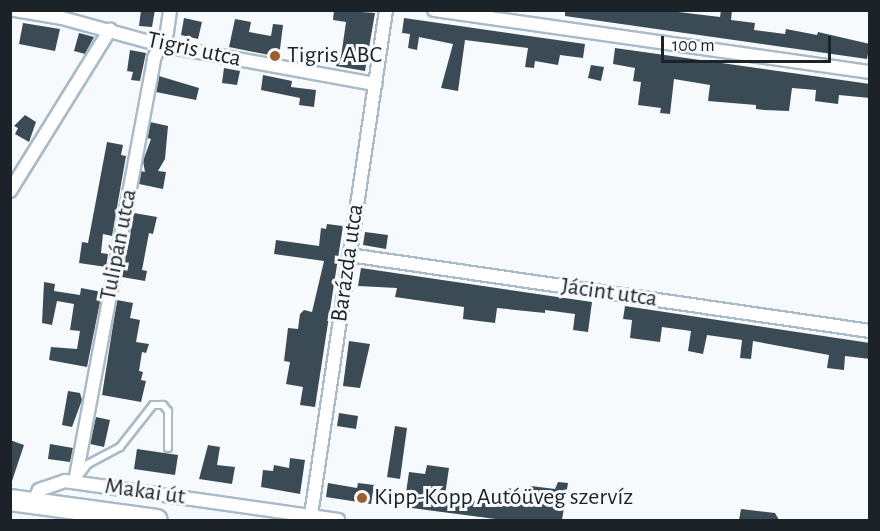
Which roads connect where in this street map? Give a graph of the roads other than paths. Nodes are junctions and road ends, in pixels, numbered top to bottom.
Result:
1 (15, 10) edge
2 (170, 10) edge
3 (386, 10) edge
4 (434, 10) edge
5 (110, 30) junction
6 (160, 45) junction
7 (870, 72) edge
8 (375, 84) junction
9 (10, 191) edge
10 (349, 255) junction
11 (870, 331) edge
12 (168, 448) dead end
13 (75, 482) junction
14 (10, 500) edge
15 (33, 503) junction
16 (311, 515) junction
17 (157, 520) edge
18 (338, 520) edge

1 - 5 street, Tigris utca
2 - 6 street, Tulipán utca
3 - 8 street, Barázda utca
4 - 7 street
5 - 6 street, Tigris utca
5 - 9 street
6 - 8 street, Tigris utca
6 - 13 street, Tulipán utca
8 - 10 street, Barázda utca
10 - 11 street, Jácint utca
10 - 16 street, Barázda utca
12 - 13 lane
13 - 15 street, Makai út
13 - 16 street, Makai út
14 - 15 main road, Makai út
15 - 17 main road, Makai út
16 - 18 street, Makai út

